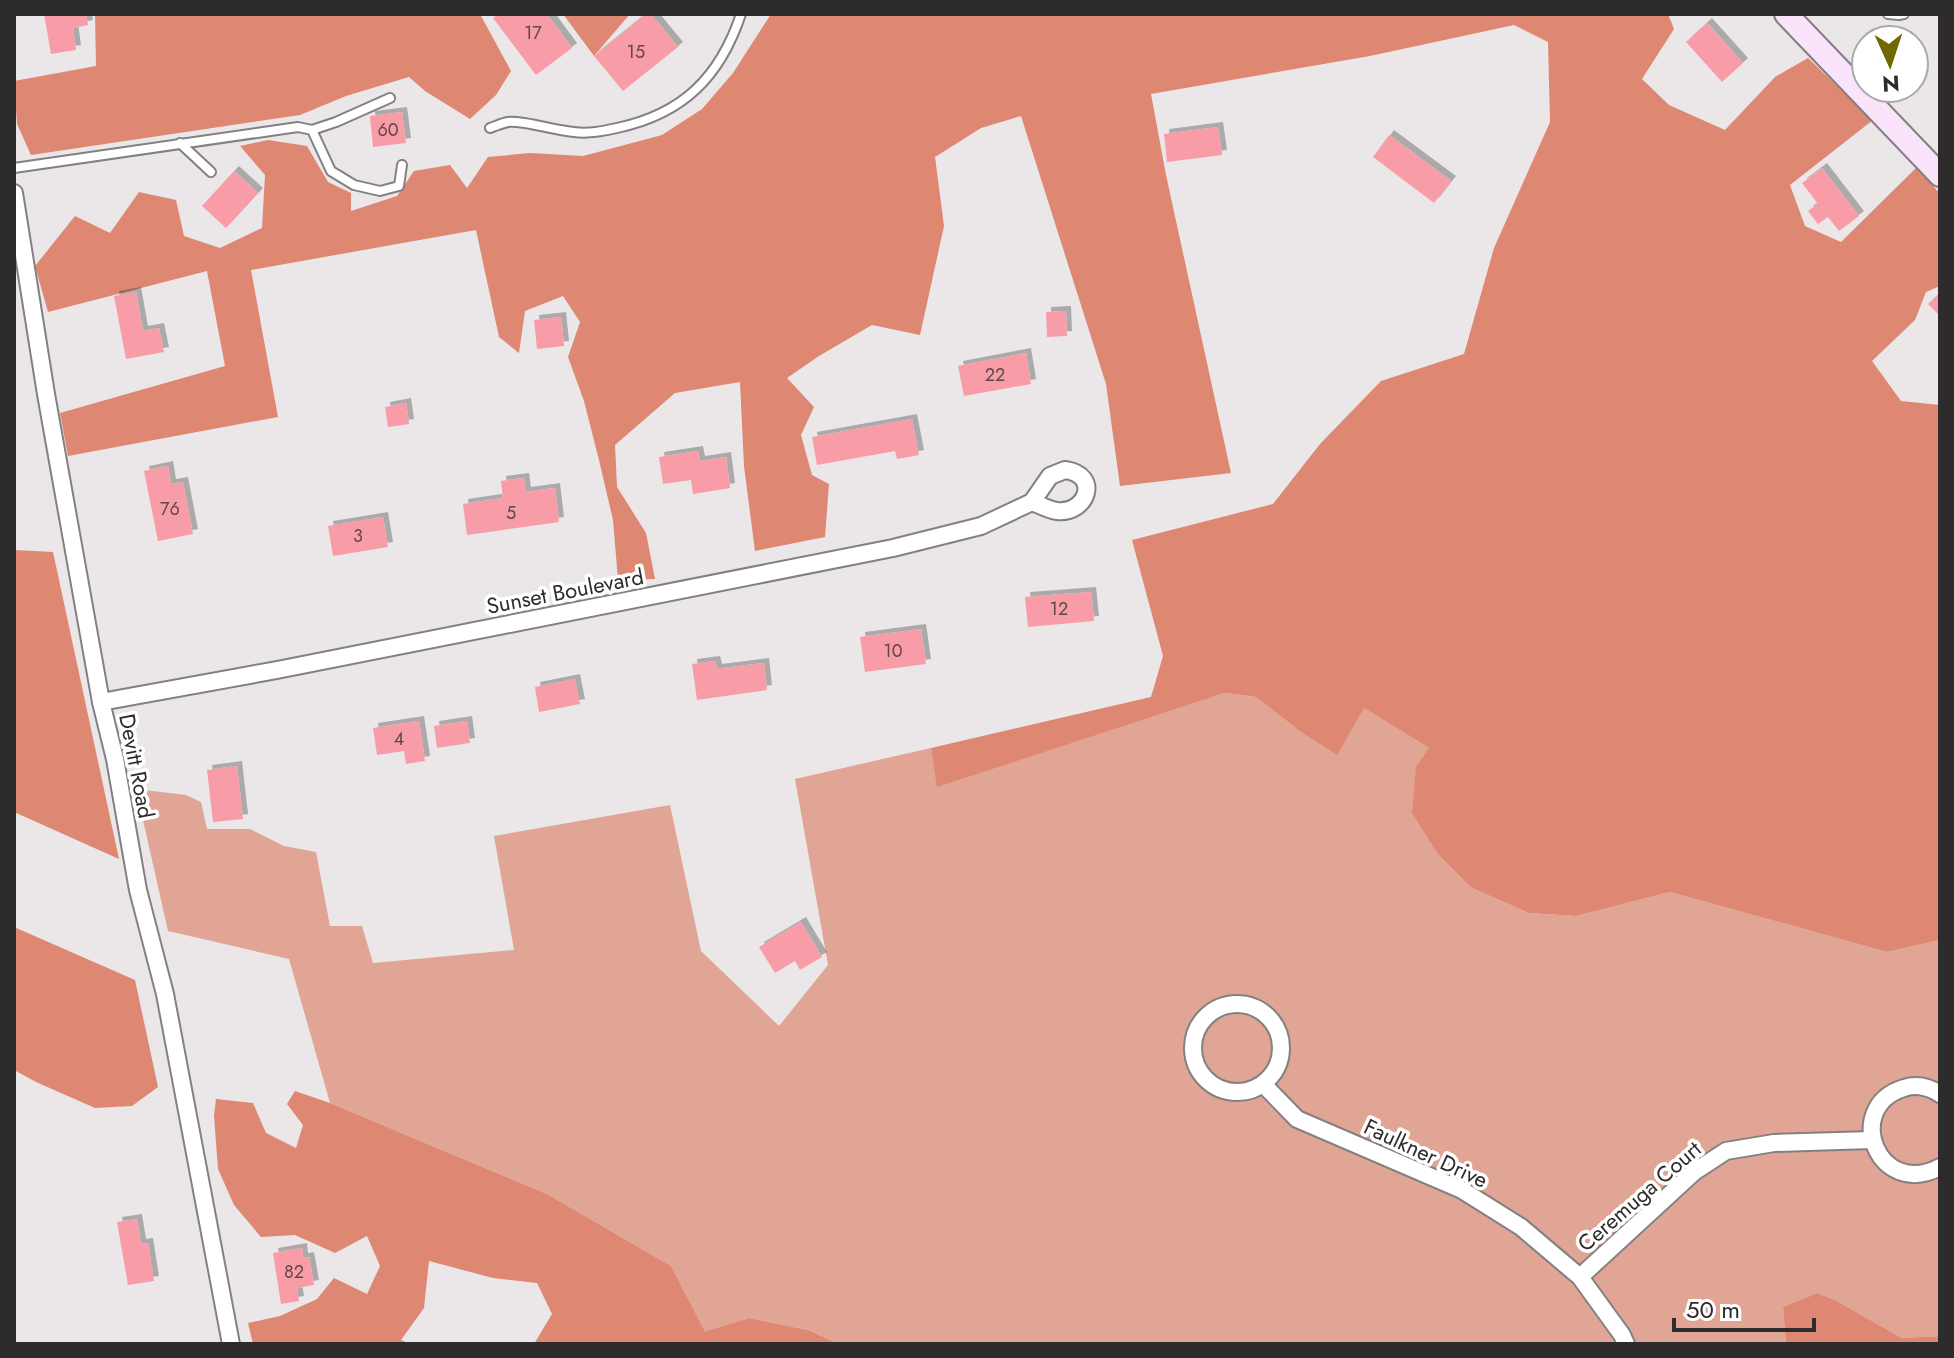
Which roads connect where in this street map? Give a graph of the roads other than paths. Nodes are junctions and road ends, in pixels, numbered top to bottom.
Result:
1 (741, 14) edge
2 (1786, 14) edge
3 (1888, 14) edge
4 (1904, 14) edge
5 (390, 98) dead end
6 (490, 128) dead end
7 (312, 130) junction
8 (180, 143) junction
9 (402, 165) dead end
10 (14, 168) edge
11 (211, 172) dead end
12 (1940, 175) edge
13 (14, 193) edge
14 (1032, 502) dead end
15 (101, 702) junction
16 (1263, 1084) junction
17 (1940, 1094) edge
18 (1872, 1140) junction
19 (1940, 1167) edge
20 (1580, 1277) junction
21 (231, 1344) edge
22 (1626, 1344) edge

1 - 6 lane
2 - 12 street
3 - 4 lane
5 - 7 lane
7 - 8 lane
7 - 9 lane
8 - 10 lane
8 - 11 lane
13 - 15 street, Devitt Road
14 - 15 street, Sunset Boulevard
15 - 21 street, Devitt Road
16 - 16 street
16 - 20 street, Faulkner Drive
17 - 18 street
18 - 19 street
18 - 20 street, Ceremuga Court
20 - 22 street, Faulkner Drive

